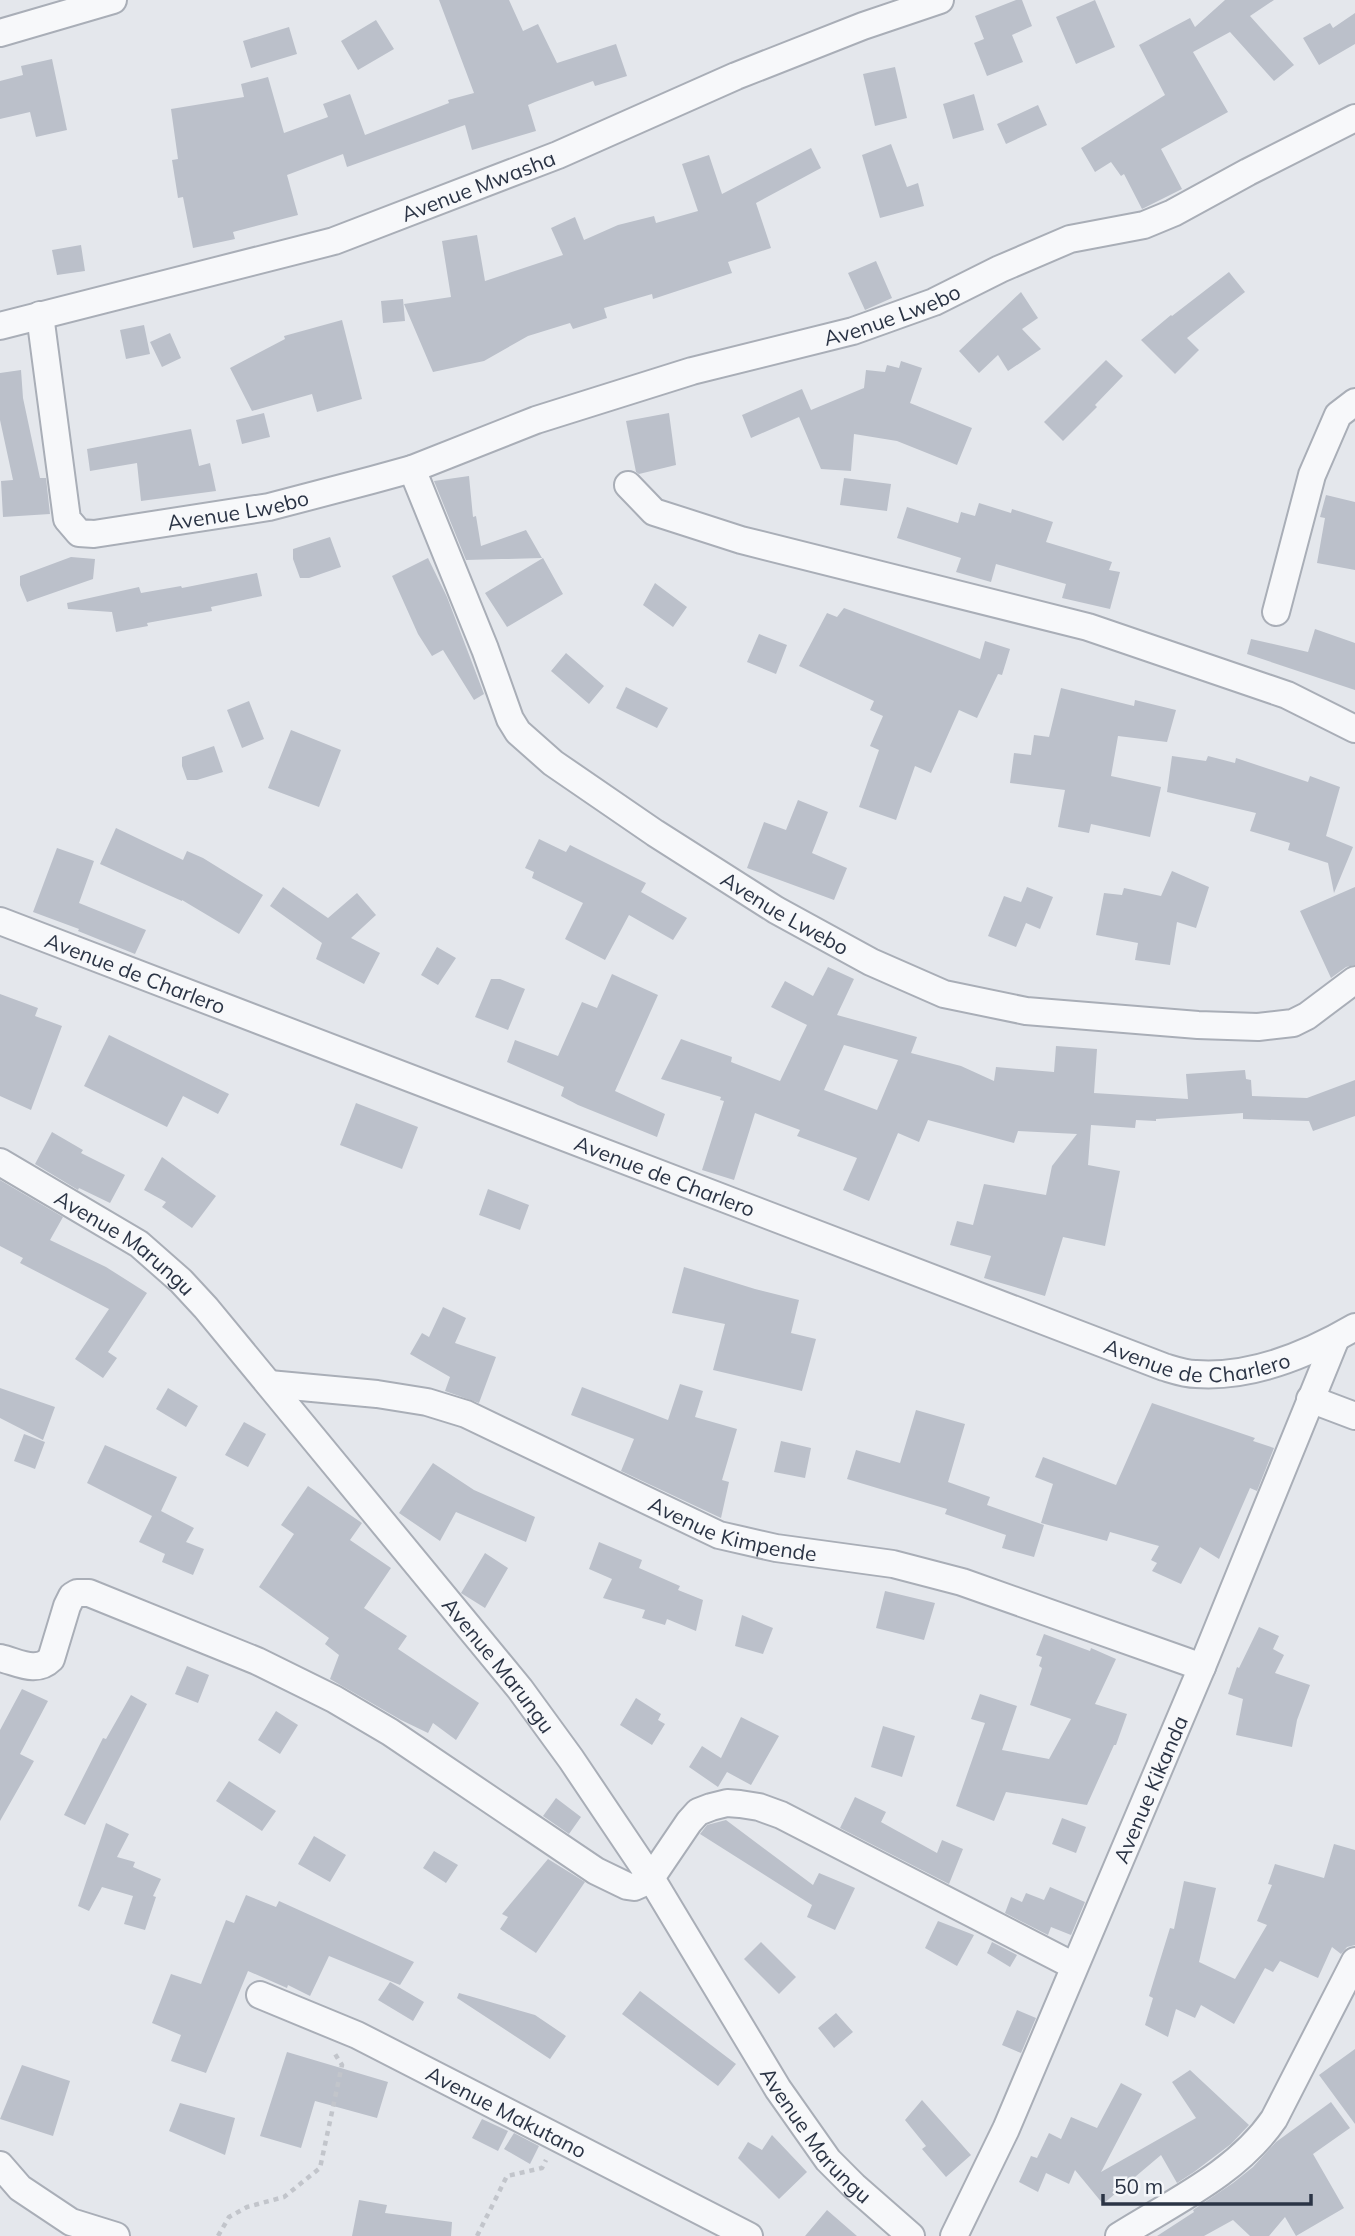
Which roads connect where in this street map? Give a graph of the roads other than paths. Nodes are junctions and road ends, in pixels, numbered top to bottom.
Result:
1 (113, 0) edge
2 (940, 0) edge
3 (0, 33) edge
4 (1355, 118) edge
5 (40, 315) junction
6 (0, 326) edge
7 (1355, 402) edge
8 (412, 469) junction
9 (628, 485) dead end
10 (1276, 612) dead end
11 (1355, 729) edge
12 (0, 921) edge
13 (1355, 980) edge
14 (4, 1165) edge
15 (1345, 1333) edge
16 (269, 1384) junction
17 (1310, 1399) junction
18 (1355, 1416) edge
19 (0, 1658) edge
20 (1202, 1667) junction
21 (651, 1878) junction
22 (1355, 1961) edge
23 (1074, 1966) junction
24 (260, 1994) dead end
25 (0, 2165) edge
26 (117, 2236) edge
27 (749, 2236) edge
28 (911, 2236) edge
29 (954, 2236) edge
30 (1119, 2236) edge

1 - 3 street
2 - 5 street, Avenue Mwasha
4 - 8 street, Avenue Lwebo
5 - 6 street, Avenue Mwasha
5 - 8 street, Avenue Lwebo
7 - 10 street
8 - 13 street, Avenue Lwebo
9 - 11 street
12 - 15 street, Avenue de Charlero
14 - 16 street, Avenue Marungu
15 - 17 street, Avenue Kikanda
16 - 20 street, Avenue Kimpende
16 - 21 street, Avenue Marungu
17 - 18 street
17 - 20 street, Avenue Kikanda
19 - 21 street
20 - 23 street, Avenue Kikanda
21 - 23 street
21 - 28 street, Avenue Marungu
22 - 30 street
23 - 29 street, Avenue Kikanda
24 - 27 street, Avenue Makutano
25 - 26 street

